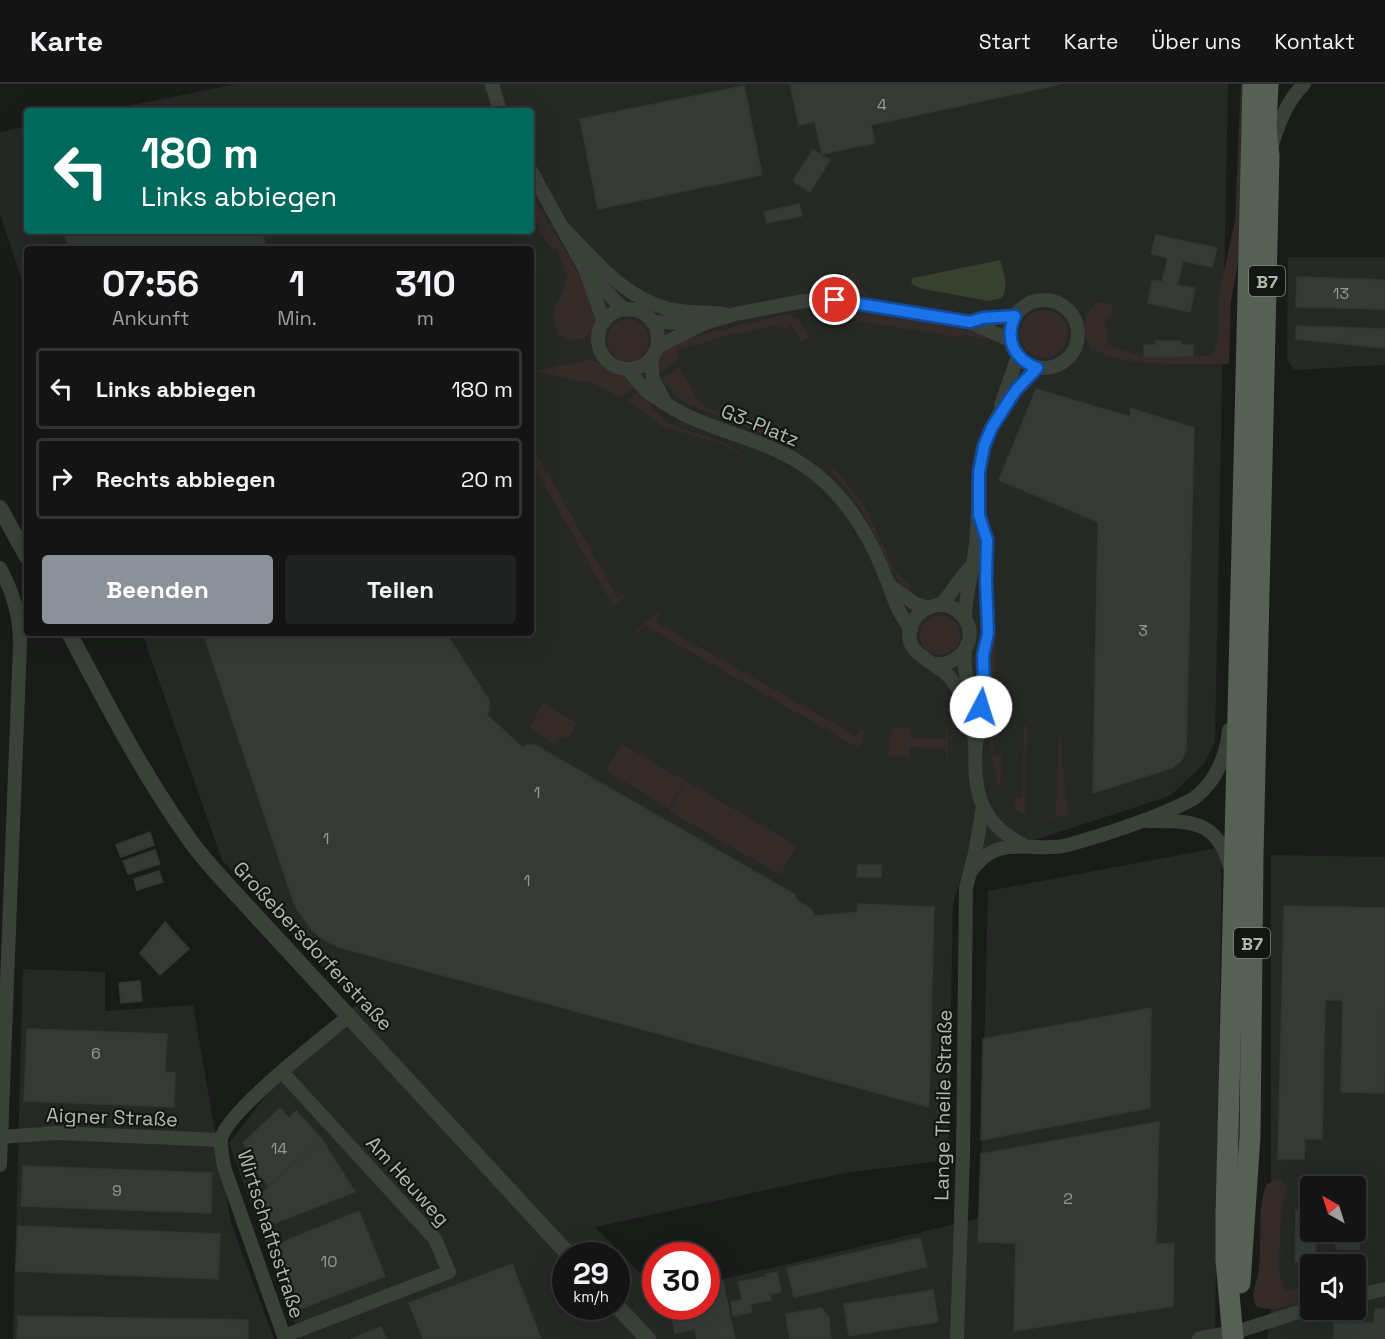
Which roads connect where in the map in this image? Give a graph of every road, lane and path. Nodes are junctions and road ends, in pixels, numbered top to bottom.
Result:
1 (492, 84) edge
2 (1253, 84) edge
3 (1268, 84) edge
4 (1304, 84) edge
5 (499, 108) edge
6 (1269, 156) junction
7 (534, 177) edge
8 (560, 225) junction
9 (585, 269) junction
10 (627, 310) junction
11 (735, 314) junction
12 (1015, 316) junction
13 (604, 322) junction
14 (652, 322) junction
15 (970, 322) junction
16 (705, 323) junction
17 (1010, 340) junction
18 (654, 353) junction
19 (1018, 356) junction
20 (1037, 368) junction
21 (628, 369) junction
22 (665, 402) junction
23 (998, 417) junction
24 (0, 508) edge
25 (979, 515) junction
26 (24, 552) edge
27 (0, 567) edge
28 (971, 567) junction
29 (889, 585) junction
30 (934, 606) junction
31 (965, 619) junction
32 (1240, 620) junction
33 (911, 630) junction
34 (71, 636) edge
35 (965, 651) junction
36 (934, 664) junction
37 (969, 711) junction
38 (976, 745) junction
39 (983, 807) junction
40 (1140, 821) junction
41 (1027, 846) junction
42 (970, 872) junction
43 (1235, 905) junction
44 (349, 1016) junction
45 (282, 1072) junction
46 (1, 1137) edge
47 (221, 1140) junction
48 (0, 1165) edge
49 (557, 1242) edge
50 (1385, 1289) edge
51 (1366, 1294) edge
52 (1300, 1312) edge
53 (630, 1320) edge
54 (1233, 1336) edge
55 (285, 1338) edge
56 (648, 1339) edge
57 (957, 1339) edge
58 (1200, 1339) edge

1 - 5 street
2 - 32 main road, B7
3 - 6 main road, B7
4 - 6 street
6 - 54 main road, B7
7 - 8 street
8 - 9 street
8 - 11 street
9 - 10 street
9 - 13 street
10 - 13 street
10 - 14 street
11 - 15 street
11 - 16 street
12 - 15 street
12 - 17 street
12 - 20 street
13 - 21 street
14 - 16 street
14 - 18 street
15 - 17 street
16 - 18 street
17 - 19 street
18 - 21 street
18 - 22 street
19 - 20 street
19 - 23 street
20 - 23 street
21 - 22 street, G3-Platz
22 - 29 street, G3-Platz
23 - 25 street
24 - 26 street
25 - 28 street, G3-Platz
25 - 38 street
27 - 46 street
28 - 30 street
28 - 31 street, G3-Platz
29 - 30 street, G3-Platz
29 - 33 street, G3-Platz
30 - 31 street, G3-Platz
30 - 33 street
31 - 35 street, G3-Platz
32 - 40 street
32 - 43 main road, B7
33 - 36 street, G3-Platz
34 - 44 street, Großebersdorferstraße
35 - 36 street
35 - 37 street, G3-Platz
36 - 37 street, G3-Platz
37 - 38 street, G3-Platz
38 - 39 street, G3-Platz
39 - 41 street, G3-Platz
39 - 42 street, G3-Platz
40 - 41 street
40 - 43 street
41 - 42 street
42 - 57 street, Lange Theile Straße
43 - 54 main road, B7
44 - 45 street, Wirtschaftsstraße
44 - 49 street, Großebersdorferstraße
45 - 47 street, Wirtschaftsstraße
45 - 55 street, Am Heuweg
46 - 47 street, Aigner Straße
46 - 48 street
47 - 55 street, Wirtschaftsstraße
50 - 51 street
52 - 54 street
53 - 56 street
54 - 58 street

